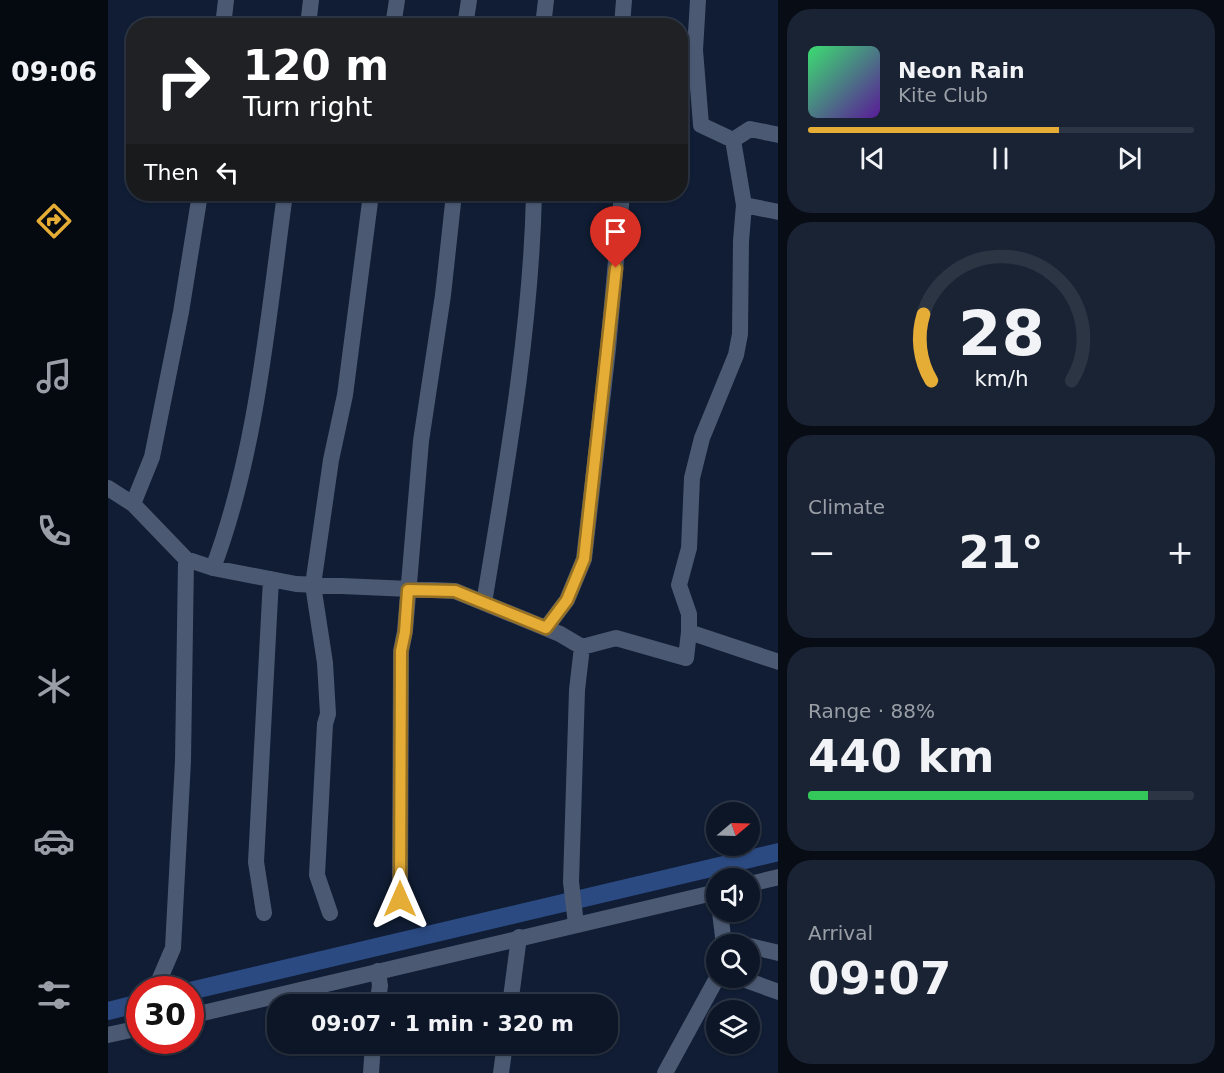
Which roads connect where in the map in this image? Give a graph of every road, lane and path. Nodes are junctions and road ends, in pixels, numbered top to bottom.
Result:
1 (226, 0) edge
2 (311, 0) edge
3 (397, 0) edge
4 (469, 0) edge
5 (546, 0) edge
6 (624, 0) edge
7 (698, 0) edge
8 (224, 18) edge
9 (309, 18) edge
10 (394, 18) edge
11 (466, 18) edge
12 (544, 18) edge
13 (623, 18) edge
14 (778, 135) edge
15 (733, 140) junction
16 (199, 201) edge
17 (284, 201) edge
18 (370, 201) edge
19 (453, 201) edge
20 (534, 201) edge
21 (621, 201) edge
22 (744, 205) junction
23 (778, 212) edge
24 (108, 488) edge
25 (133, 504) junction
26 (186, 559) junction
27 (213, 568) junction
28 (271, 579) junction
29 (313, 585) junction
30 (408, 590) junction
31 (484, 603) junction
32 (546, 628) junction
33 (689, 632) junction
34 (582, 647) junction
35 (778, 662) edge
36 (778, 877) edge
37 (760, 882) edge
38 (706, 894) edge
39 (400, 899) dead end
40 (264, 913) dead end
41 (330, 913) dead end
42 (576, 924) junction
43 (519, 937) junction
44 (760, 949) edge
45 (778, 953) edge
46 (378, 971) junction
47 (160, 976) edge
48 (760, 985) edge
49 (712, 988) edge
50 (778, 992) edge
51 (379, 994) edge
52 (511, 994) edge
53 (204, 1013) edge
54 (126, 1031) edge
55 (108, 1035) edge
56 (372, 1054) edge
57 (504, 1054) edge
58 (371, 1073) edge
59 (501, 1073) edge
60 (665, 1073) edge

1 - 8 street
2 - 9 street
3 - 10 street
4 - 11 street
5 - 12 street
6 - 13 street
7 - 15 street
14 - 15 street
15 - 22 street
16 - 25 street
17 - 27 street
18 - 29 street
19 - 30 street
20 - 31 street
21 - 32 street
22 - 23 street
22 - 33 street
24 - 25 street
25 - 26 street
26 - 27 street
26 - 47 street
27 - 28 street
28 - 29 street
28 - 40 street
29 - 30 street
29 - 41 street
30 - 31 street
30 - 39 street
31 - 32 street
32 - 34 street
33 - 34 street
33 - 35 street
34 - 42 street
36 - 37 street
38 - 42 street
42 - 43 street
43 - 46 street
43 - 52 street
44 - 45 street
46 - 51 street
46 - 53 street
48 - 50 street
49 - 60 street
54 - 55 street
56 - 58 street
57 - 59 street

